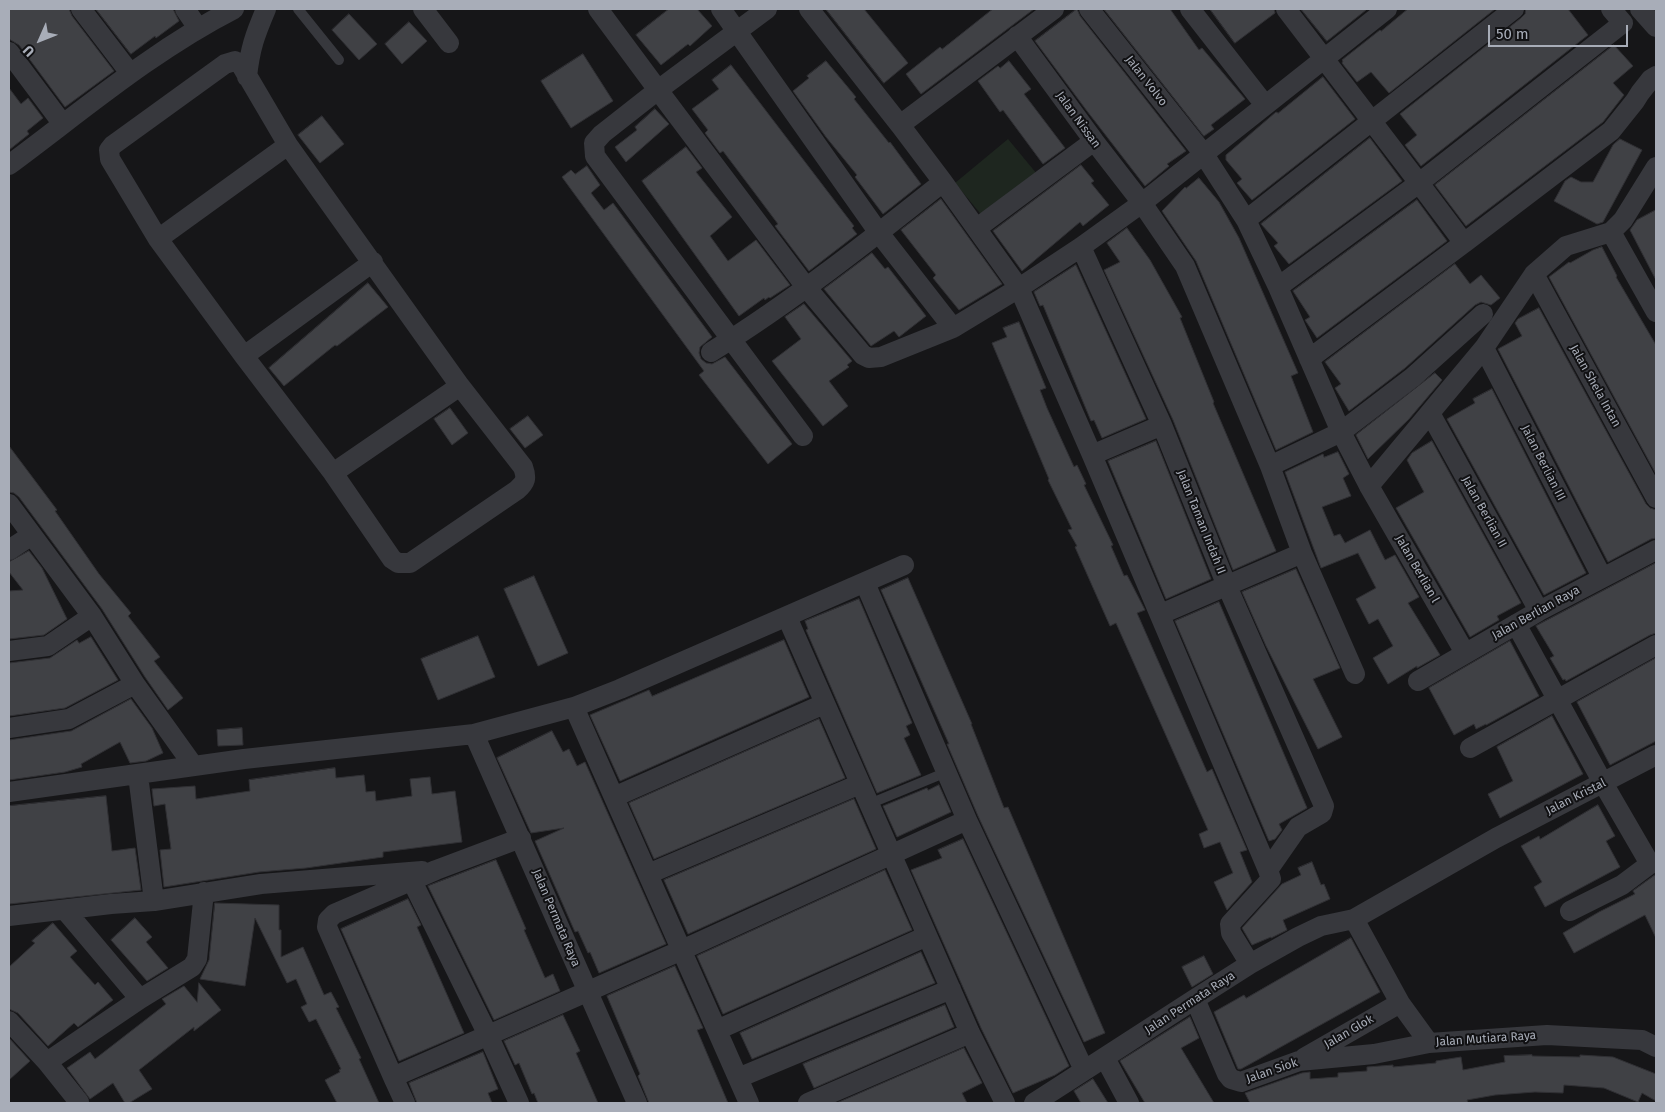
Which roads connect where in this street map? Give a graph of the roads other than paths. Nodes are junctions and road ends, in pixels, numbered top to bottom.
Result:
1 (81, 9) edge
2 (185, 9) edge
3 (234, 9) edge
4 (266, 9) edge
5 (298, 9) edge
6 (423, 9) edge
7 (598, 9) edge
8 (720, 9) edge
9 (767, 9) edge
10 (809, 9) edge
11 (1054, 9) edge
12 (1089, 9) edge
13 (1190, 9) edge
14 (1286, 9) edge
15 (1385, 9) edge
16 (1514, 9) edge
17 (1639, 9) edge
18 (1617, 16) edge
19 (1656, 27) edge
20 (198, 28) junction
21 (737, 31) junction
22 (1017, 36) junction
23 (449, 43) dead end
24 (9, 52) edge
25 (1324, 58) junction
26 (339, 60) dead end
27 (130, 73) junction
28 (1656, 76) edge
29 (247, 77) junction
30 (658, 90) junction
31 (1265, 105) junction
32 (1371, 122) junction
33 (62, 123) junction
34 (900, 125) junction
35 (1094, 141) junction
36 (288, 146) junction
37 (1203, 153) junction
38 (9, 165) edge
39 (1656, 167) edge
40 (943, 182) junction
41 (1419, 183) junction
42 (1142, 203) junction
43 (1246, 220) junction
44 (976, 228) junction
45 (1612, 232) junction
46 (879, 233) junction
47 (158, 239) junction
48 (1464, 243) junction
49 (1081, 248) junction
50 (373, 262) junction
51 (1534, 274) junction
52 (806, 286) junction
53 (1278, 287) junction
54 (1019, 288) junction
55 (1656, 312) edge
56 (1483, 314) dead end
57 (953, 328) junction
58 (731, 339) junction
59 (1484, 348) junction
60 (711, 352) dead end
61 (244, 356) junction
62 (1309, 359) junction
63 (460, 386) junction
64 (1430, 413) junction
65 (1162, 425) junction
66 (1341, 432) junction
67 (803, 436) dead end
68 (1092, 455) junction
69 (1270, 466) junction
70 (333, 473) junction
71 (1369, 486) junction
72 (1656, 498) edge
73 (9, 504) edge
74 (32, 536) junction
75 (9, 550) edge
76 (1656, 550) edge
77 (1302, 553) junction
78 (904, 565) dead end
79 (1602, 577) junction
80 (865, 583) junction
81 (1227, 586) junction
82 (1539, 611) junction
83 (1161, 614) junction
84 (92, 616) junction
85 (786, 617) junction
86 (1516, 624) junction
87 (1656, 645) edge
88 (9, 650) edge
89 (1465, 653) junction
90 (1355, 674) dead end
91 (1418, 680) dead end
92 (135, 684) junction
93 (1558, 698) junction
94 (824, 704) junction
95 (574, 706) junction
96 (9, 728) edge
97 (474, 734) junction
98 (1470, 748) dead end
99 (1656, 755) edge
100 (193, 765) junction
101 (138, 775) junction
102 (937, 776) dead end
103 (1604, 783) junction
104 (860, 784) junction
105 (9, 792) edge
106 (614, 797) junction
107 (869, 804) junction
108 (966, 820) junction
109 (521, 838) junction
110 (891, 854) junction
111 (1653, 864) edge
112 (436, 870) junction
113 (1268, 870) junction
114 (648, 874) junction
115 (412, 880) junction
116 (204, 892) junction
117 (154, 901) junction
118 (66, 910) junction
119 (1570, 911) dead end
120 (9, 916) edge
121 (1354, 919) junction
122 (927, 936) junction
123 (682, 950) junction
124 (1250, 964) junction
125 (951, 989) junction
126 (587, 990) junction
127 (140, 998) junction
128 (1194, 999) junction
129 (1400, 1002) junction
130 (9, 1021) edge
131 (717, 1030) junction
132 (970, 1034) junction
133 (488, 1035) junction
134 (1652, 1039) edge
135 (1429, 1043) junction
136 (1104, 1058) junction
137 (1299, 1061) junction
138 (47, 1062) junction
139 (1084, 1070) junction
140 (393, 1077) junction
141 (738, 1078) junction
142 (79, 1102) edge
143 (999, 1102) edge
144 (405, 1103) edge
145 (519, 1103) edge
146 (637, 1103) edge
147 (749, 1103) edge
148 (808, 1103) edge
149 (1034, 1103) edge
150 (1129, 1103) edge

1 - 27 street
2 - 20 street
3 - 20 street
4 - 29 street
5 - 26 lane
6 - 23 street
7 - 30 street
8 - 21 street
9 - 21 street
10 - 34 street
11 - 22 street
12 - 37 street, Jalan Volvo
13 - 31 street
14 - 25 street
15 - 25 street
16 - 32 street
17 - 18 street
17 - 19 street
18 - 41 street
20 - 27 street
21 - 30 street
21 - 46 street
22 - 34 street
22 - 35 street, Jalan Nissan
24 - 33 street
25 - 31 street
25 - 32 street
27 - 33 street
28 - 48 street
29 - 36 street
29 - 47 street
30 - 52 street
30 - 58 street
31 - 37 street
32 - 41 street
32 - 43 street
33 - 38 street
34 - 40 street
35 - 42 street, Jalan Nissan
35 - 44 street
36 - 47 street
36 - 50 street
37 - 42 street
37 - 43 street, Jalan Volvo
39 - 45 street
40 - 44 street
40 - 46 street
41 - 48 street
41 - 53 street
42 - 49 street
42 - 69 street, Jalan Nissan
43 - 53 street, Jalan Volvo
44 - 54 street
45 - 51 street
45 - 55 street
46 - 52 street
46 - 57 street
47 - 61 street
48 - 62 street
49 - 54 street
49 - 65 street, Jalan Taman Indah II
50 - 61 street
50 - 63 street
51 - 59 street
51 - 72 street, Jalan Shela Intan
52 - 57 street
52 - 58 street
53 - 62 street, Jalan Berlian l
54 - 57 street
54 - 68 street
56 - 66 street
58 - 60 street
58 - 67 street
59 - 64 street
59 - 79 street, Jalan Berlian III
61 - 70 street
62 - 66 street, Jalan Berlian l
63 - 70 street
63 - 70 street
64 - 71 street
64 - 82 street, Jalan Berlian II
65 - 68 street
65 - 81 street, Jalan Taman Indah II
66 - 69 street
66 - 71 street, Jalan Berlian l
68 - 83 street
69 - 77 street, Jalan Nissan
71 - 89 street, Jalan Berlian l
73 - 74 street
74 - 75 street
74 - 84 street
76 - 79 street, Jalan Berlian Raya
77 - 81 street
77 - 90 street, Jalan Nissan
78 - 80 street
79 - 82 street, Jalan Berlian Raya
80 - 85 street
80 - 108 street
81 - 83 street
81 - 113 street, Jalan Taman Indah II
82 - 86 street, Jalan Berlian Raya
83 - 113 street
84 - 88 street
84 - 92 street
85 - 94 street
85 - 95 street
86 - 89 street, Jalan Berlian Raya
86 - 93 street
87 - 93 street
89 - 91 street, Jalan Berlian Raya
92 - 96 street
92 - 100 street
93 - 98 street
93 - 103 street
94 - 104 street
94 - 106 street
95 - 97 street
95 - 106 street
97 - 100 street
97 - 109 street, Jalan Permata Raya
99 - 103 street, Jalan Kristal
100 - 101 street
101 - 105 street
101 - 117 street
102 - 107 lane
103 - 111 street
103 - 121 street, Jalan Kristal
104 - 107 street
104 - 114 street
106 - 114 street
107 - 110 street
108 - 110 street
108 - 139 street
109 - 112 street
109 - 126 street, Jalan Permata Raya
110 - 122 street
110 - 123 street
111 - 119 street
112 - 115 street
112 - 116 street
113 - 124 street
114 - 123 street
115 - 133 street
115 - 140 street
116 - 117 street
116 - 127 street
117 - 118 street
118 - 120 street
118 - 127 street
121 - 124 street, Jalan Permata Raya
121 - 129 street, Jalan Mutiara Raya
122 - 125 street
122 - 131 street
123 - 126 street
123 - 131 street
124 - 128 street, Jalan Permata Raya
125 - 132 street
125 - 141 street
126 - 133 street
126 - 146 street, Jalan Permata Raya
127 - 138 street
128 - 136 street, Jalan Permata Raya
128 - 137 street, Jalan Siok
129 - 135 street, Jalan Mutiara Raya
129 - 137 street, Jalan Glok
130 - 138 street
131 - 141 street
132 - 143 street
132 - 148 street
133 - 140 street
133 - 145 street
134 - 135 street, Jalan Mutiara Raya
135 - 137 street, Jalan Siok
136 - 139 street, Jalan Permata Raya
136 - 150 street
138 - 142 street
139 - 149 street, Jalan Permata Raya
140 - 144 street
141 - 147 street

